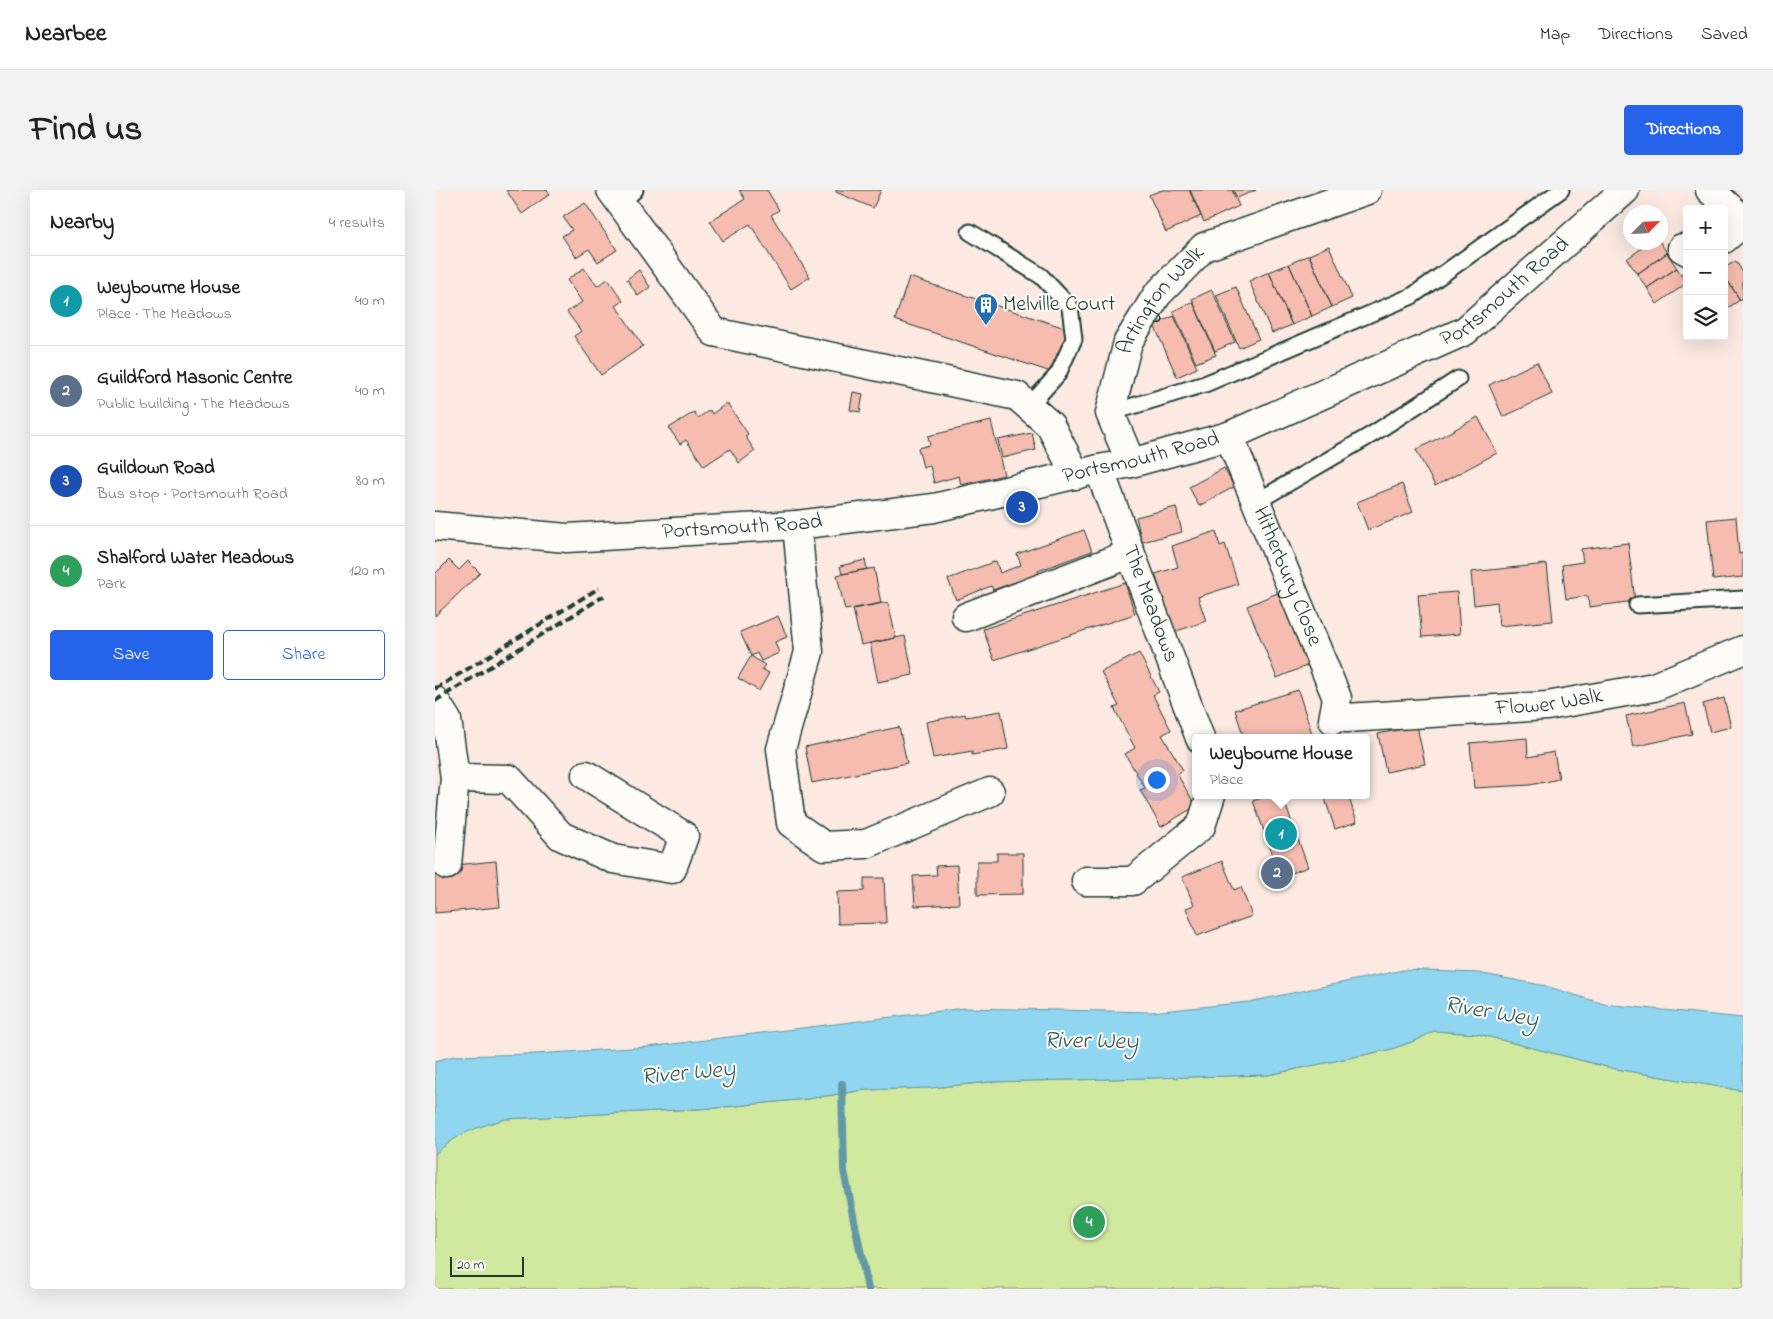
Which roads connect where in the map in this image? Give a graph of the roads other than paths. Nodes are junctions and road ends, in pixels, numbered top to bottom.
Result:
1 (1367, 190) edge
2 (1561, 190) edge
3 (1625, 190) edge
4 (1710, 190) edge
5 (622, 194) edge
6 (1743, 221) edge
7 (970, 232) dead end
8 (1728, 235) edge
9 (1458, 379) dead end
10 (1029, 406) junction
11 (1110, 413) junction
12 (1229, 436) junction
13 (1131, 463) junction
14 (1087, 472) junction
15 (1256, 502) junction
16 (797, 525) junction
17 (435, 526) edge
18 (1130, 554) junction
19 (1743, 598) edge
20 (1637, 605) dead end
21 (967, 617) dead end
22 (1743, 650) edge
23 (441, 711) edge
24 (1339, 719) joint
25 (1198, 734) edge
26 (586, 775) dead end
27 (455, 778) junction
28 (990, 792) dead end
29 (1210, 799) edge
30 (447, 865) dead end
31 (1085, 882) dead end

1 - 11 street, Artington Walk
2 - 11 lane
3 - 12 street, Portsmouth Road
4 - 6 street
5 - 10 street, The Meadows
6 - 8 street
7 - 10 lane
9 - 15 lane
10 - 14 street, The Meadows
11 - 13 street
12 - 13 street, Portsmouth Road
12 - 15 street, Hitherbury Close
13 - 14 street, Portsmouth Road
14 - 16 street, Portsmouth Road
14 - 18 street, The Meadows
15 - 24 street, Hitherbury Close
16 - 17 street, Portsmouth Road
16 - 28 street
18 - 21 street
18 - 25 street, The Meadows
19 - 20 lane
22 - 24 street, Flower Walk
23 - 27 street
26 - 27 street
27 - 30 street
29 - 31 street

